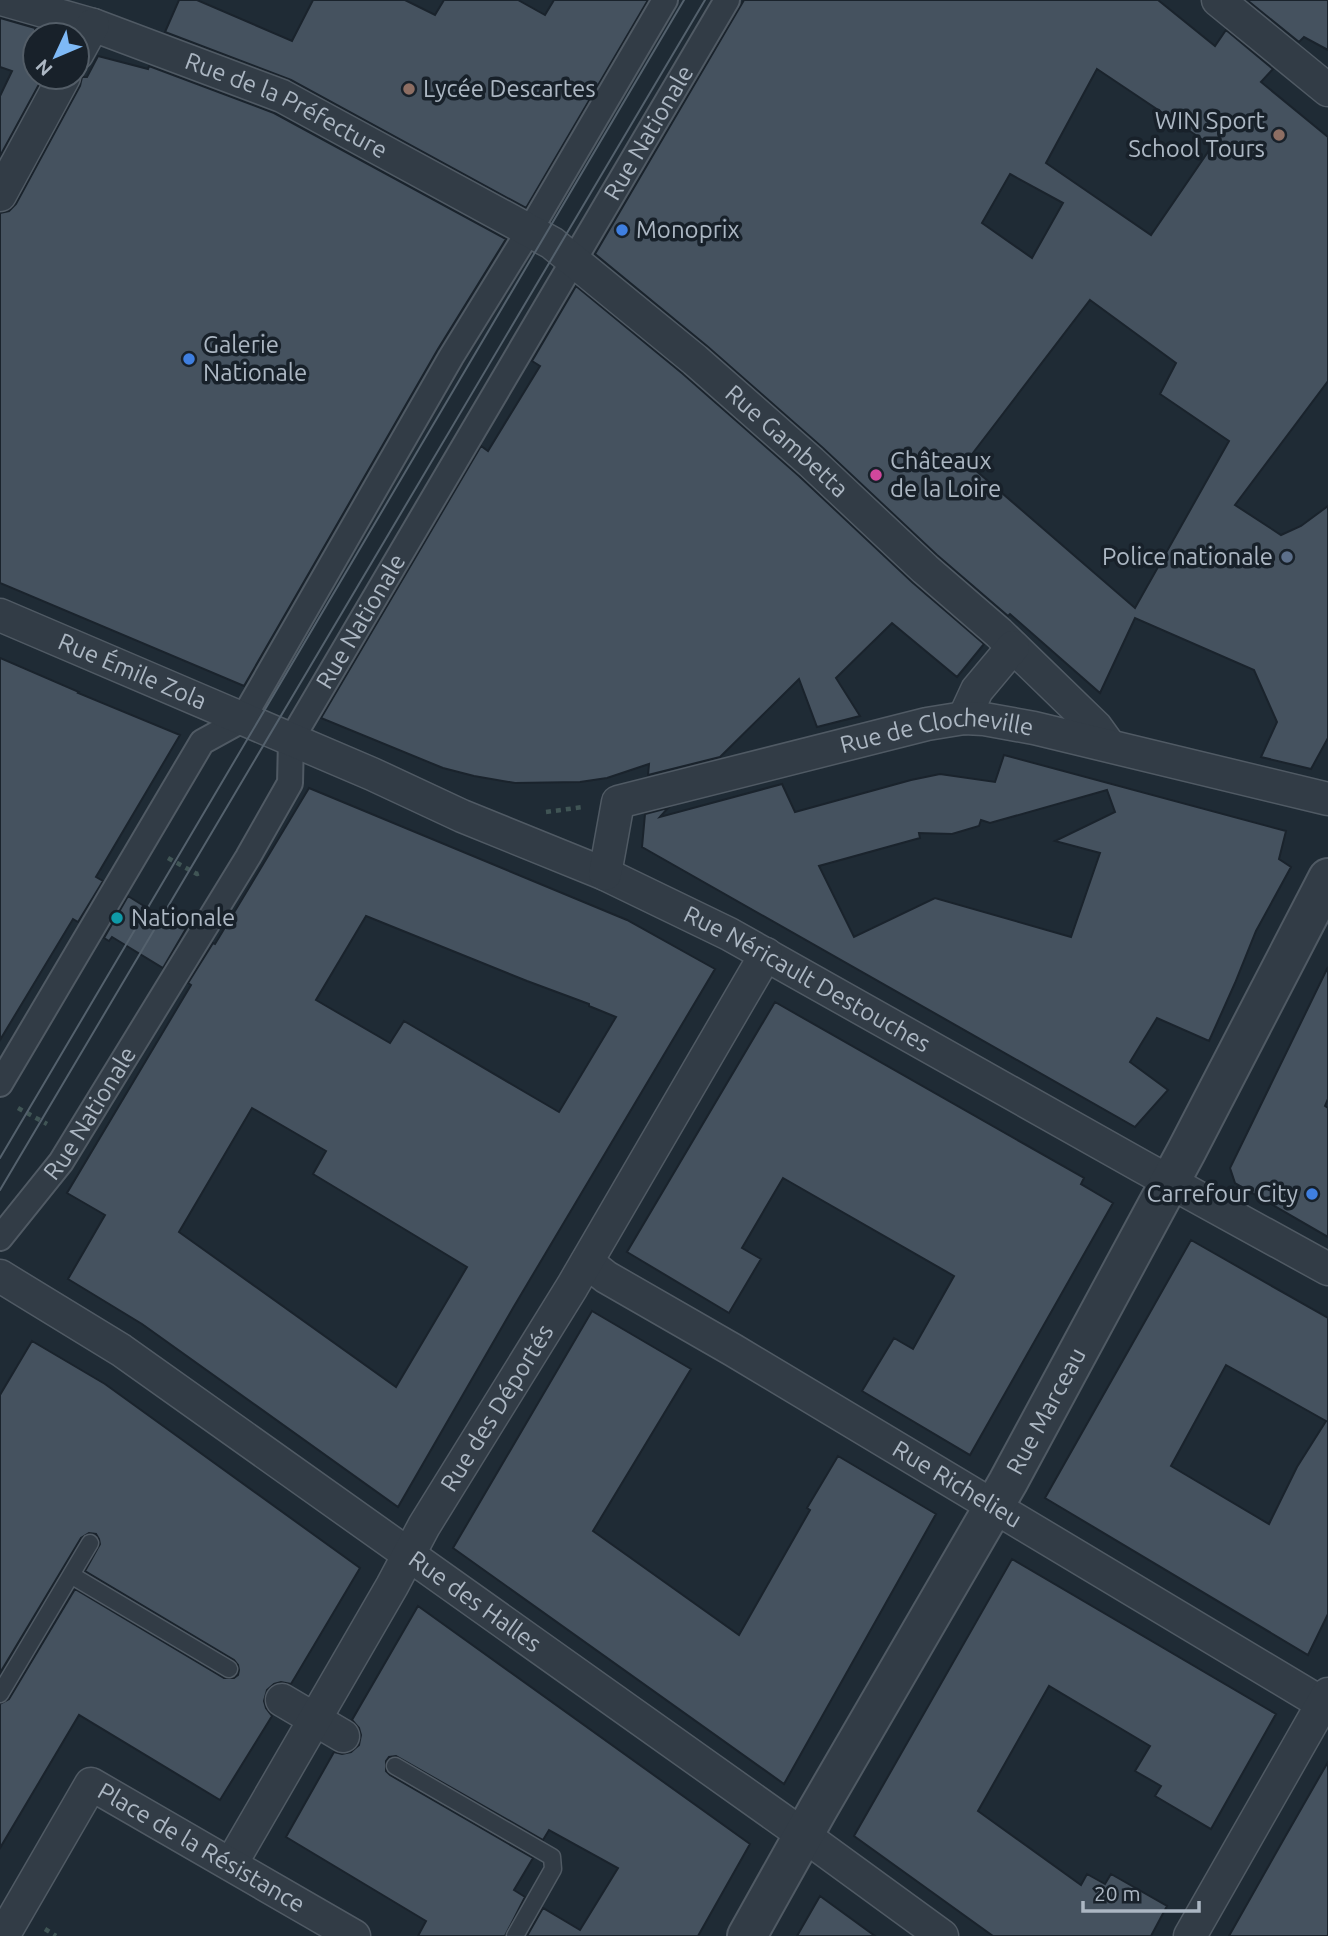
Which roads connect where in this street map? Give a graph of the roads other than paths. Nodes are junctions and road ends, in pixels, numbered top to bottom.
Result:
1 (5, 0) edge
2 (665, 0) edge
3 (727, 0) edge
4 (1218, 0) edge
5 (93, 25) junction
6 (91, 29) edge
7 (1328, 90) edge
8 (56, 91) edge
9 (0, 195) edge
10 (552, 245) junction
11 (0, 615) edge
12 (1013, 647) junction
13 (964, 718) junction
14 (266, 730) junction
15 (1109, 745) junction
16 (1328, 799) edge
17 (605, 874) junction
18 (1328, 878) edge
19 (766, 954) junction
20 (0, 1084) edge
21 (1171, 1182) junction
22 (0, 1238) edge
23 (587, 1262) junction
24 (1328, 1269) edge
25 (0, 1276) edge
26 (993, 1507) junction
27 (90, 1544) dead end
28 (408, 1556) junction
29 (71, 1575) junction
30 (229, 1669) dead end
31 (0, 1693) edge
32 (282, 1700) dead end
33 (1326, 1701) edge
34 (315, 1719) junction
35 (343, 1736) dead end
36 (395, 1766) dead end
37 (804, 1835) junction
38 (231, 1864) junction
39 (7, 1917) edge
40 (354, 1936) edge
41 (515, 1936) edge
42 (747, 1936) edge
43 (942, 1936) edge
44 (1191, 1936) edge

1 - 5 street, Rue de la Préfecture
2 - 10 street, Rue Nationale
3 - 10 street, Rue Nationale
4 - 7 street
5 - 6 street
5 - 10 street, Rue de la Préfecture
8 - 9 street
10 - 12 street, Rue Gambetta
10 - 14 street, Rue Nationale
10 - 14 street, Rue Nationale
11 - 14 street, Rue Émile Zola
12 - 13 street
12 - 15 street, Rue Gambetta
13 - 15 street, Rue de Clocheville
13 - 17 street, Rue de Clocheville
14 - 17 street, Rue Néricault Destouches
14 - 20 street
14 - 22 street, Rue Nationale
15 - 16 street, Rue de Clocheville
17 - 19 street, Rue Néricault Destouches
18 - 21 street, Rue Marceau
19 - 21 street, Rue Néricault Destouches
19 - 23 street, Rue des Déportés
21 - 24 street, Rue Néricault Destouches
21 - 26 street, Rue Marceau
23 - 26 street, Rue Richelieu
23 - 28 street, Rue des Déportés
25 - 28 street, Rue des Halles
26 - 33 street, Rue Richelieu
26 - 37 street, Rue Marceau
27 - 29 lane
28 - 34 street, Rue des Déportés
28 - 37 street, Rue des Halles
29 - 30 lane
29 - 31 lane
32 - 34 street
33 - 44 street
34 - 35 street
34 - 38 street, Rue des Déportés
36 - 41 lane
37 - 42 street, Rue Marceau
37 - 43 street, Rue des Halles
38 - 39 street, Place de la Résistance
38 - 40 street, Place de la Résistance

